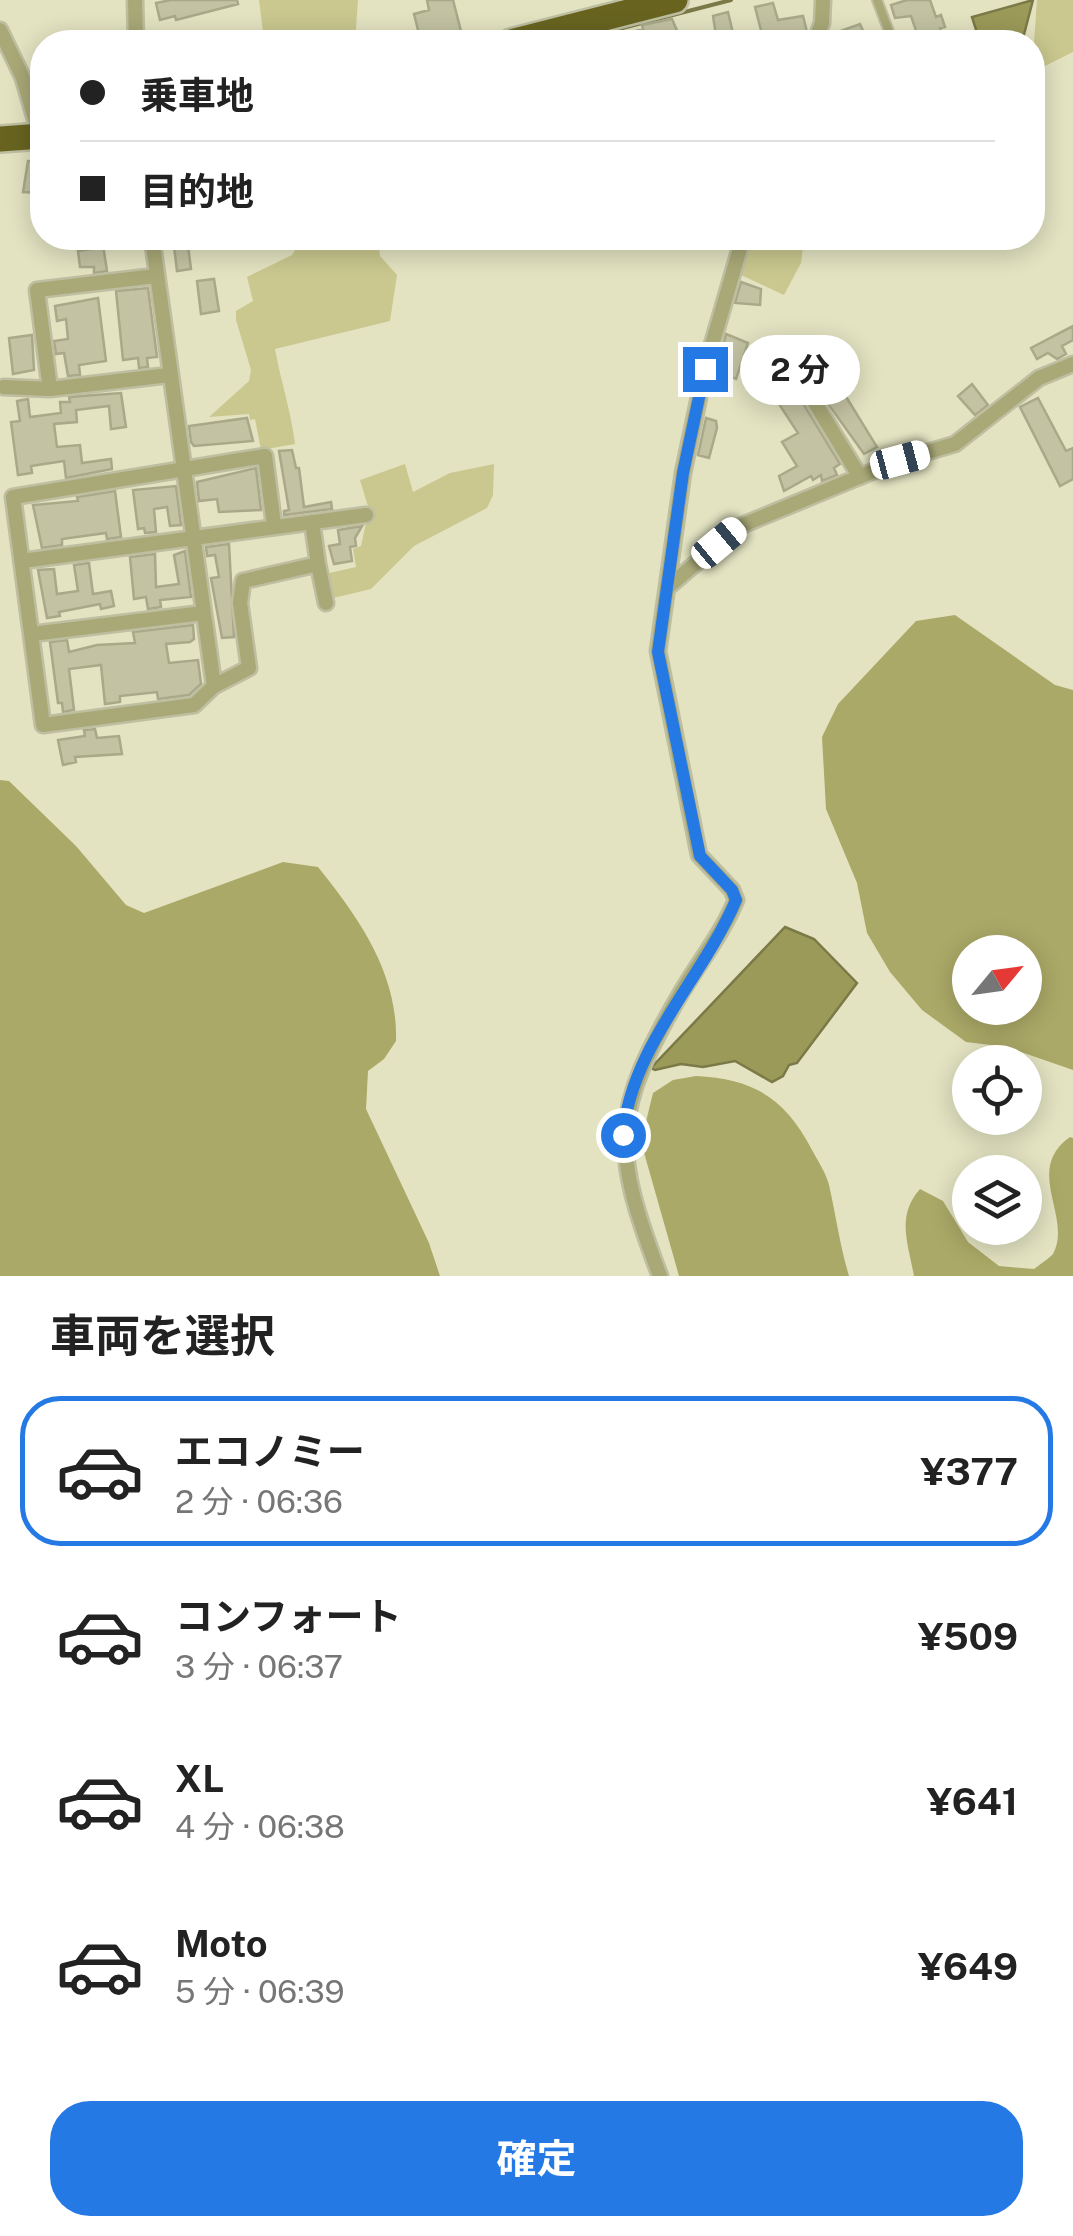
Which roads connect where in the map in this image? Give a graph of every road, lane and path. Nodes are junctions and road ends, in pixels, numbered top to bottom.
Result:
1 (135, 0) edge
2 (675, 0) edge
3 (823, 0) edge
4 (877, 0) edge
5 (0, 30) edge
6 (136, 30) edge
7 (559, 30) edge
8 (819, 30) edge
9 (888, 30) edge
10 (30, 101) edge
11 (30, 137) edge
12 (0, 139) edge
13 (153, 250) edge
14 (740, 250) edge
15 (156, 276) junction
16 (783, 350) dead end
17 (1073, 364) edge
18 (170, 376) junction
19 (4, 387) dead end
20 (50, 388) junction
21 (182, 472) junction
22 (860, 476) junction
23 (366, 515) dead end
24 (312, 522) junction
25 (274, 525) junction
26 (191, 537) junction
27 (22, 561) junction
28 (318, 564) junction
29 (666, 588) junction
30 (326, 604) dead end
31 (203, 613) junction
32 (32, 634) junction
33 (214, 686) junction
34 (660, 1276) edge

1 - 6 street
2 - 7 highway
3 - 8 street
4 - 9 lane
5 - 10 street
11 - 12 highway
13 - 15 street
14 - 29 street
15 - 18 street
15 - 20 street
16 - 22 street
17 - 22 street
18 - 20 street
18 - 21 street
19 - 20 street
21 - 25 street
21 - 26 street
21 - 27 street
22 - 29 street
23 - 24 street
24 - 25 street
24 - 28 street
25 - 26 street
26 - 27 street
26 - 31 street
27 - 32 street
28 - 30 street
28 - 33 street
29 - 34 street
31 - 32 street
31 - 33 street
32 - 33 street

